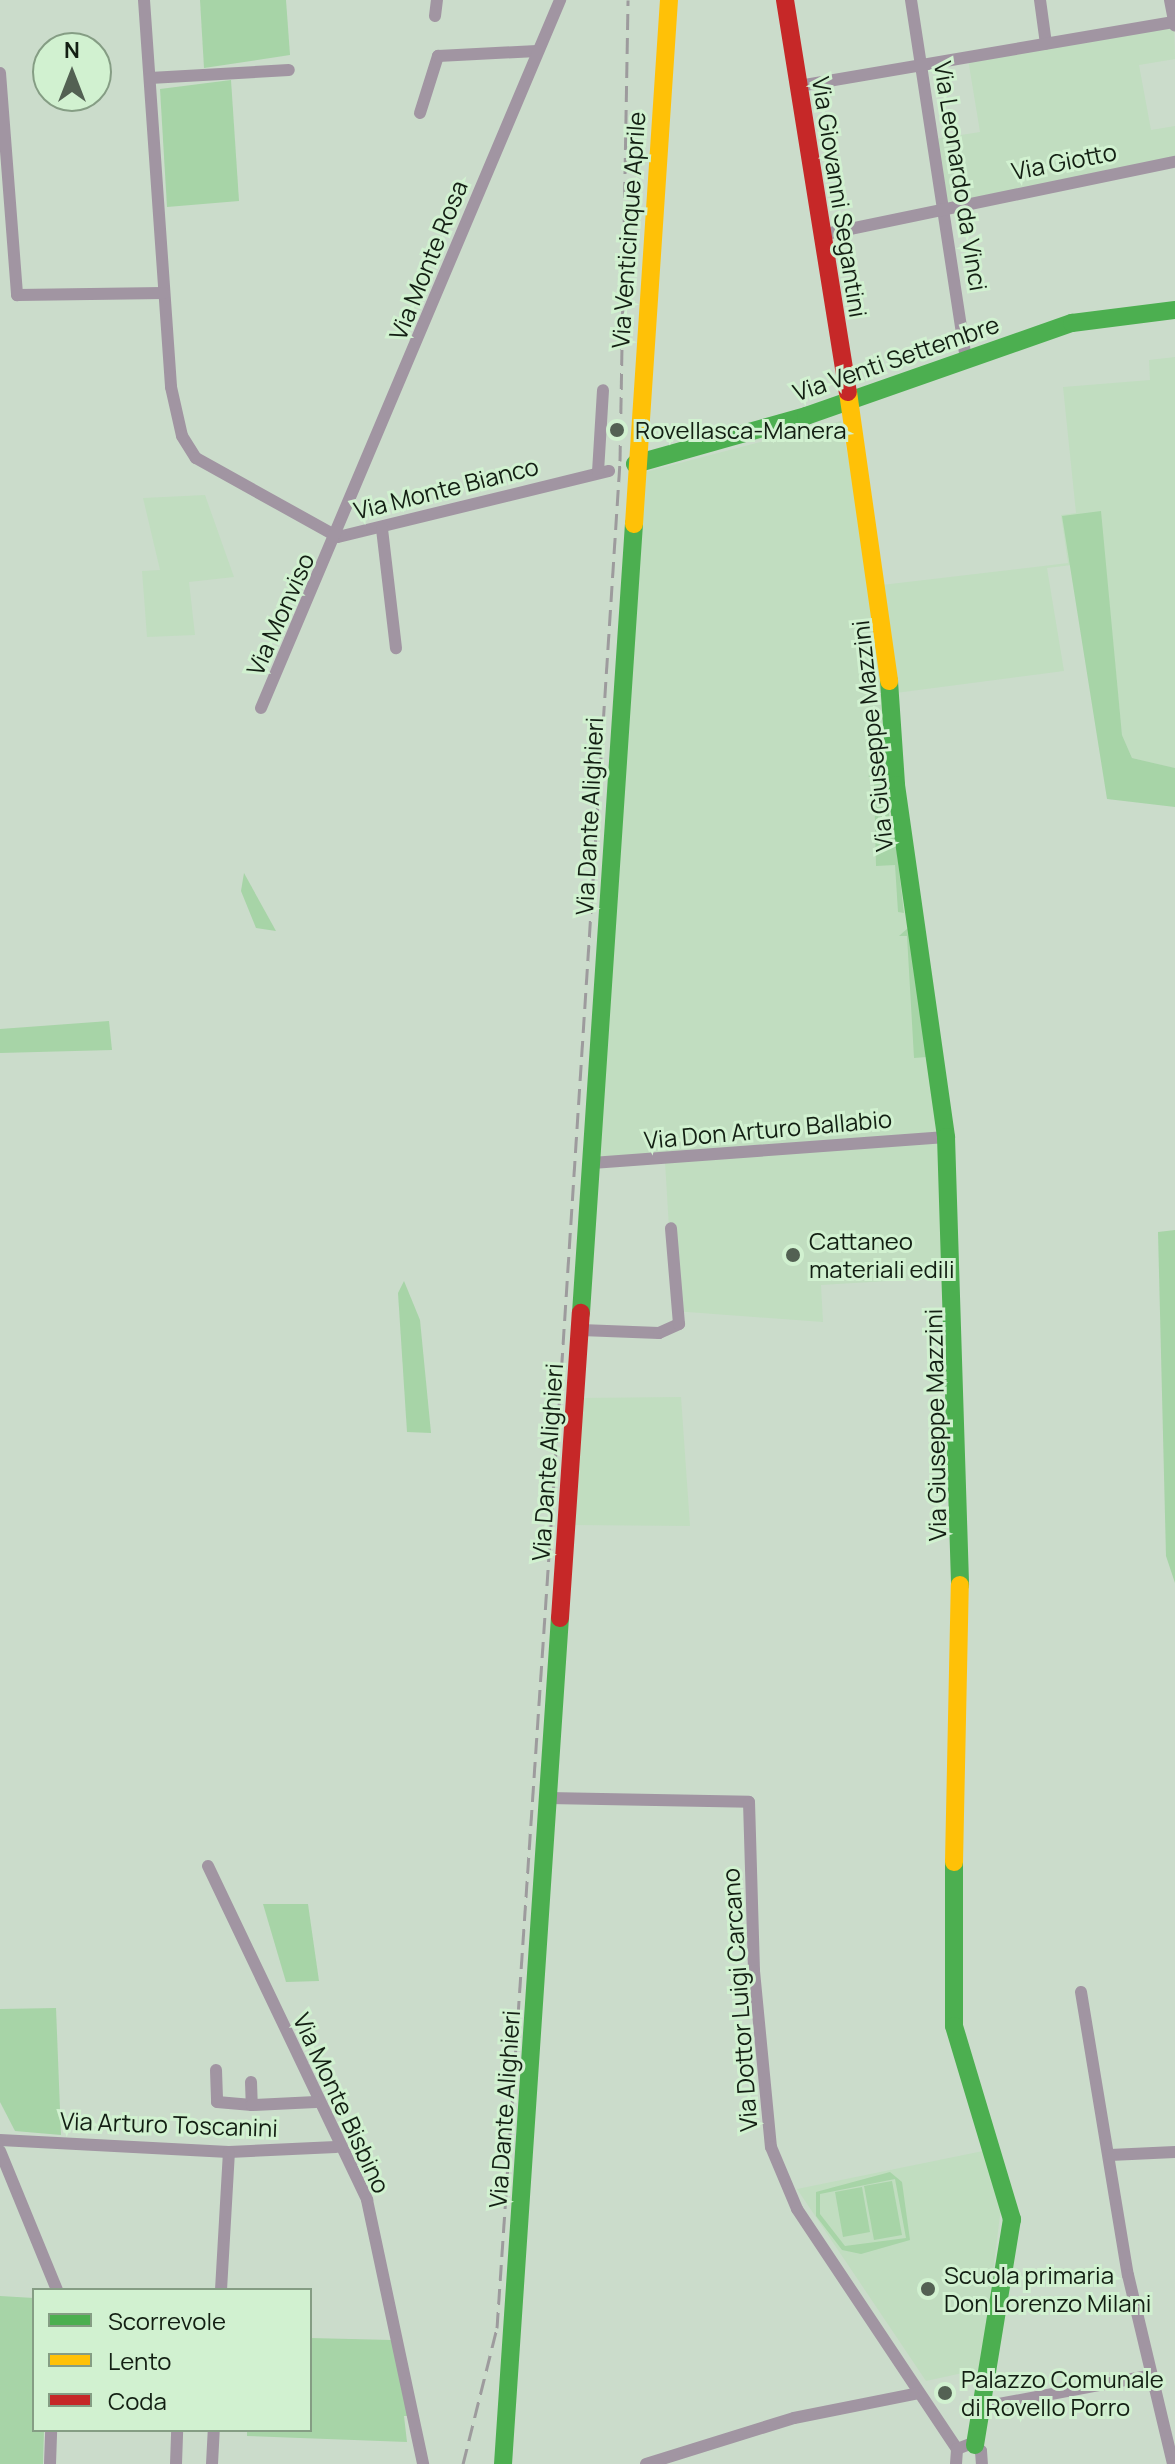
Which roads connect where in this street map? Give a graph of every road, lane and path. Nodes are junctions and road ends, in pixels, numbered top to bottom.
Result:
1 (144, 0) edge
2 (437, 0) edge
3 (560, 0) edge
4 (669, 0) edge
5 (785, 0) edge
6 (911, 0) edge
7 (1040, 0) edge
8 (1170, 0) edge
9 (435, 16) dead end
10 (1175, 24) edge
11 (1046, 44) junction
12 (537, 51) junction
13 (921, 65) junction
14 (289, 70) dead end
15 (0, 73) edge
16 (150, 78) junction
17 (799, 86) junction
18 (420, 113) dead end
19 (1175, 162) edge
20 (944, 207) junction
21 (821, 235) junction
22 (164, 293) junction
23 (1175, 310) edge
24 (966, 358) junction
25 (603, 390) dead end
26 (848, 401) junction
27 (635, 464) junction
28 (382, 529) junction
29 (338, 537) junction
30 (396, 648) dead end
31 (261, 708) dead end
32 (946, 1137) junction
33 (592, 1163) junction
34 (671, 1228) dead end
35 (581, 1330) junction
36 (548, 1798) junction
37 (208, 1866) dead end
38 (1081, 1992) dead end
39 (216, 2070) dead end
40 (251, 2082) dead end
41 (316, 2102) junction
42 (252, 2105) junction
43 (0, 2140) edge
44 (336, 2147) junction
45 (0, 2151) edge
46 (229, 2152) junction
47 (1175, 2152) edge
48 (1110, 2155) junction
49 (56, 2288) edge
50 (221, 2288) edge
51 (1152, 2375) junction
52 (919, 2393) junction
53 (983, 2407) junction
54 (51, 2432) edge
55 (177, 2432) edge
56 (214, 2432) edge
57 (966, 2447) junction
58 (50, 2464) edge
59 (176, 2464) edge
60 (212, 2464) edge
61 (423, 2464) edge
62 (503, 2464) edge
63 (646, 2464) edge
64 (956, 2464) edge
65 (982, 2464) edge
66 (1173, 2464) edge

1 - 16 street, Via Monte Bianco
2 - 9 street
3 - 12 street, Via Monte Rosa
4 - 27 street, Via Venticinque Aprile
5 - 17 street, Via Giovanni Segantini
6 - 13 street, Via Leonardo da Vinci
7 - 11 street
8 - 10 street
10 - 11 street
11 - 13 street
12 - 18 street
12 - 29 street, Via Monte Rosa
13 - 17 street
13 - 20 street, Via Leonardo da Vinci
14 - 16 street
15 - 22 street
16 - 22 street, Via Monte Bianco
17 - 21 street, Via Giovanni Segantini
19 - 20 street, Via Giotto
20 - 21 street, Via Giotto
20 - 24 street, Via Leonardo da Vinci
21 - 26 street, Via Giovanni Segantini
22 - 29 street, Via Monte Bianco
23 - 24 street, Via Venti Settembre
24 - 26 street, Via Venti Settembre
25 - 28 street, Via Monte Bianco
26 - 27 street, Via Venti Settembre
26 - 32 street, Via Giuseppe Mazzini
27 - 33 street, Via Dante Alighieri
28 - 29 street, Via Monte Bianco
28 - 30 street
29 - 31 street, Via Monviso
32 - 33 street, Via Don Arturo Ballabio
32 - 53 street, Via Giuseppe Mazzini
33 - 35 street, Via Dante Alighieri
34 - 35 street
35 - 36 street, Via Dante Alighieri
36 - 52 street, Via Dottor Luigi Carcano
36 - 62 street, Via Dante Alighieri
37 - 41 street, Via Monte Bisbino
38 - 48 street
39 - 42 street
40 - 42 street
41 - 42 street
41 - 44 street, Via Monte Bisbino
43 - 46 street, Via Arturo Toscanini
44 - 46 street, Via Arturo Toscanini
44 - 61 street, Via Monte Bisbino
45 - 49 street
46 - 50 street
47 - 48 street
48 - 51 street
51 - 53 street
51 - 66 street
52 - 57 street, Via Dottor Luigi Carcano
52 - 63 street
53 - 57 street, Via Giuseppe Mazzini
54 - 58 street
55 - 59 street
56 - 60 street
57 - 64 street
57 - 65 street, Via Dottor Luigi Carcano

